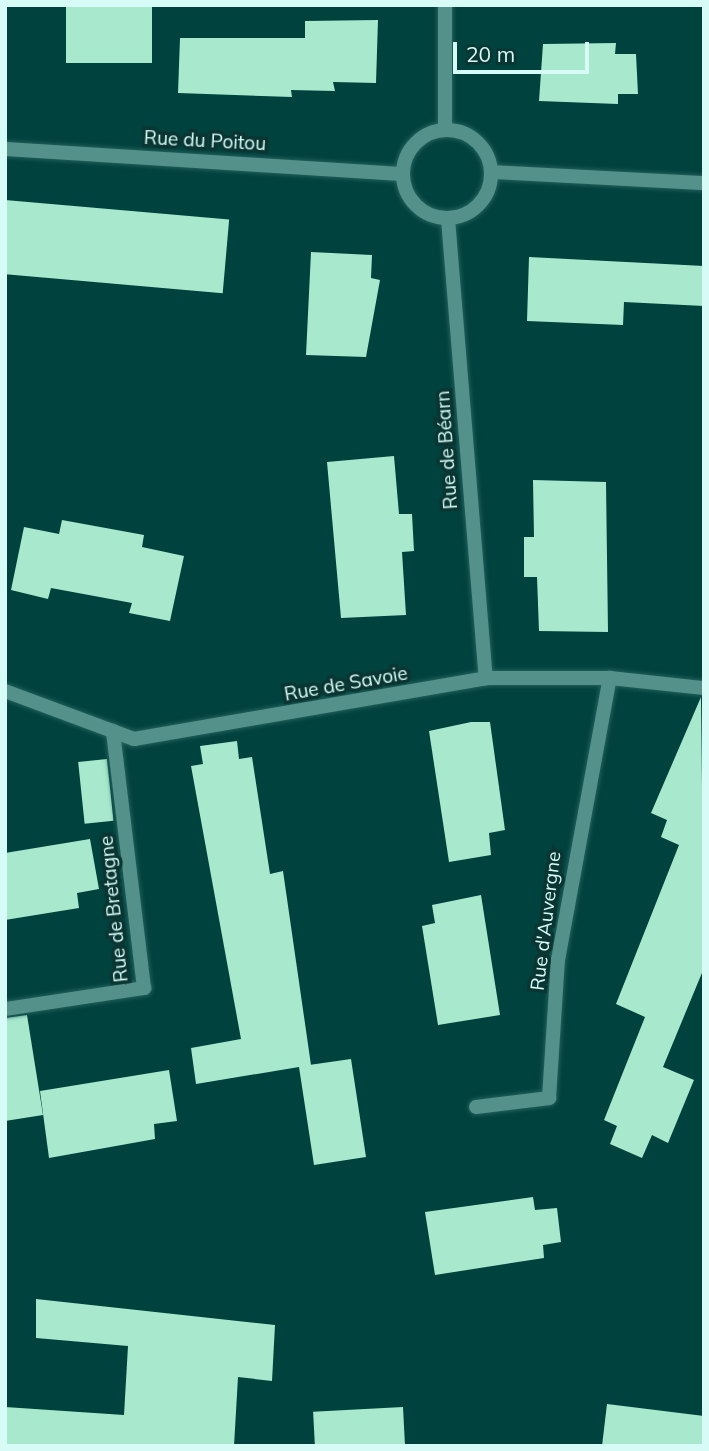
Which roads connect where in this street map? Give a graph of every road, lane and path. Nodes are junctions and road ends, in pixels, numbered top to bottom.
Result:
1 (445, 5) edge
2 (445, 130) junction
3 (5, 149) edge
4 (492, 172) junction
5 (402, 174) junction
6 (704, 183) edge
7 (448, 219) junction
8 (486, 678) junction
9 (610, 678) junction
10 (704, 688) edge
11 (5, 691) edge
12 (113, 731) junction
13 (5, 1009) edge
14 (476, 1107) dead end

1 - 2 street
2 - 4 street
2 - 5 street
3 - 5 street, Rue du Poitou
4 - 6 street
4 - 7 street
5 - 7 street
7 - 8 street, Rue de Béarn
8 - 9 street, Rue de Savoie
8 - 12 street, Rue de Savoie
9 - 10 street, Rue de Savoie
9 - 14 street, Rue d'Auvergne
11 - 12 street, Rue de Savoie
12 - 13 street, Rue de Bretagne

